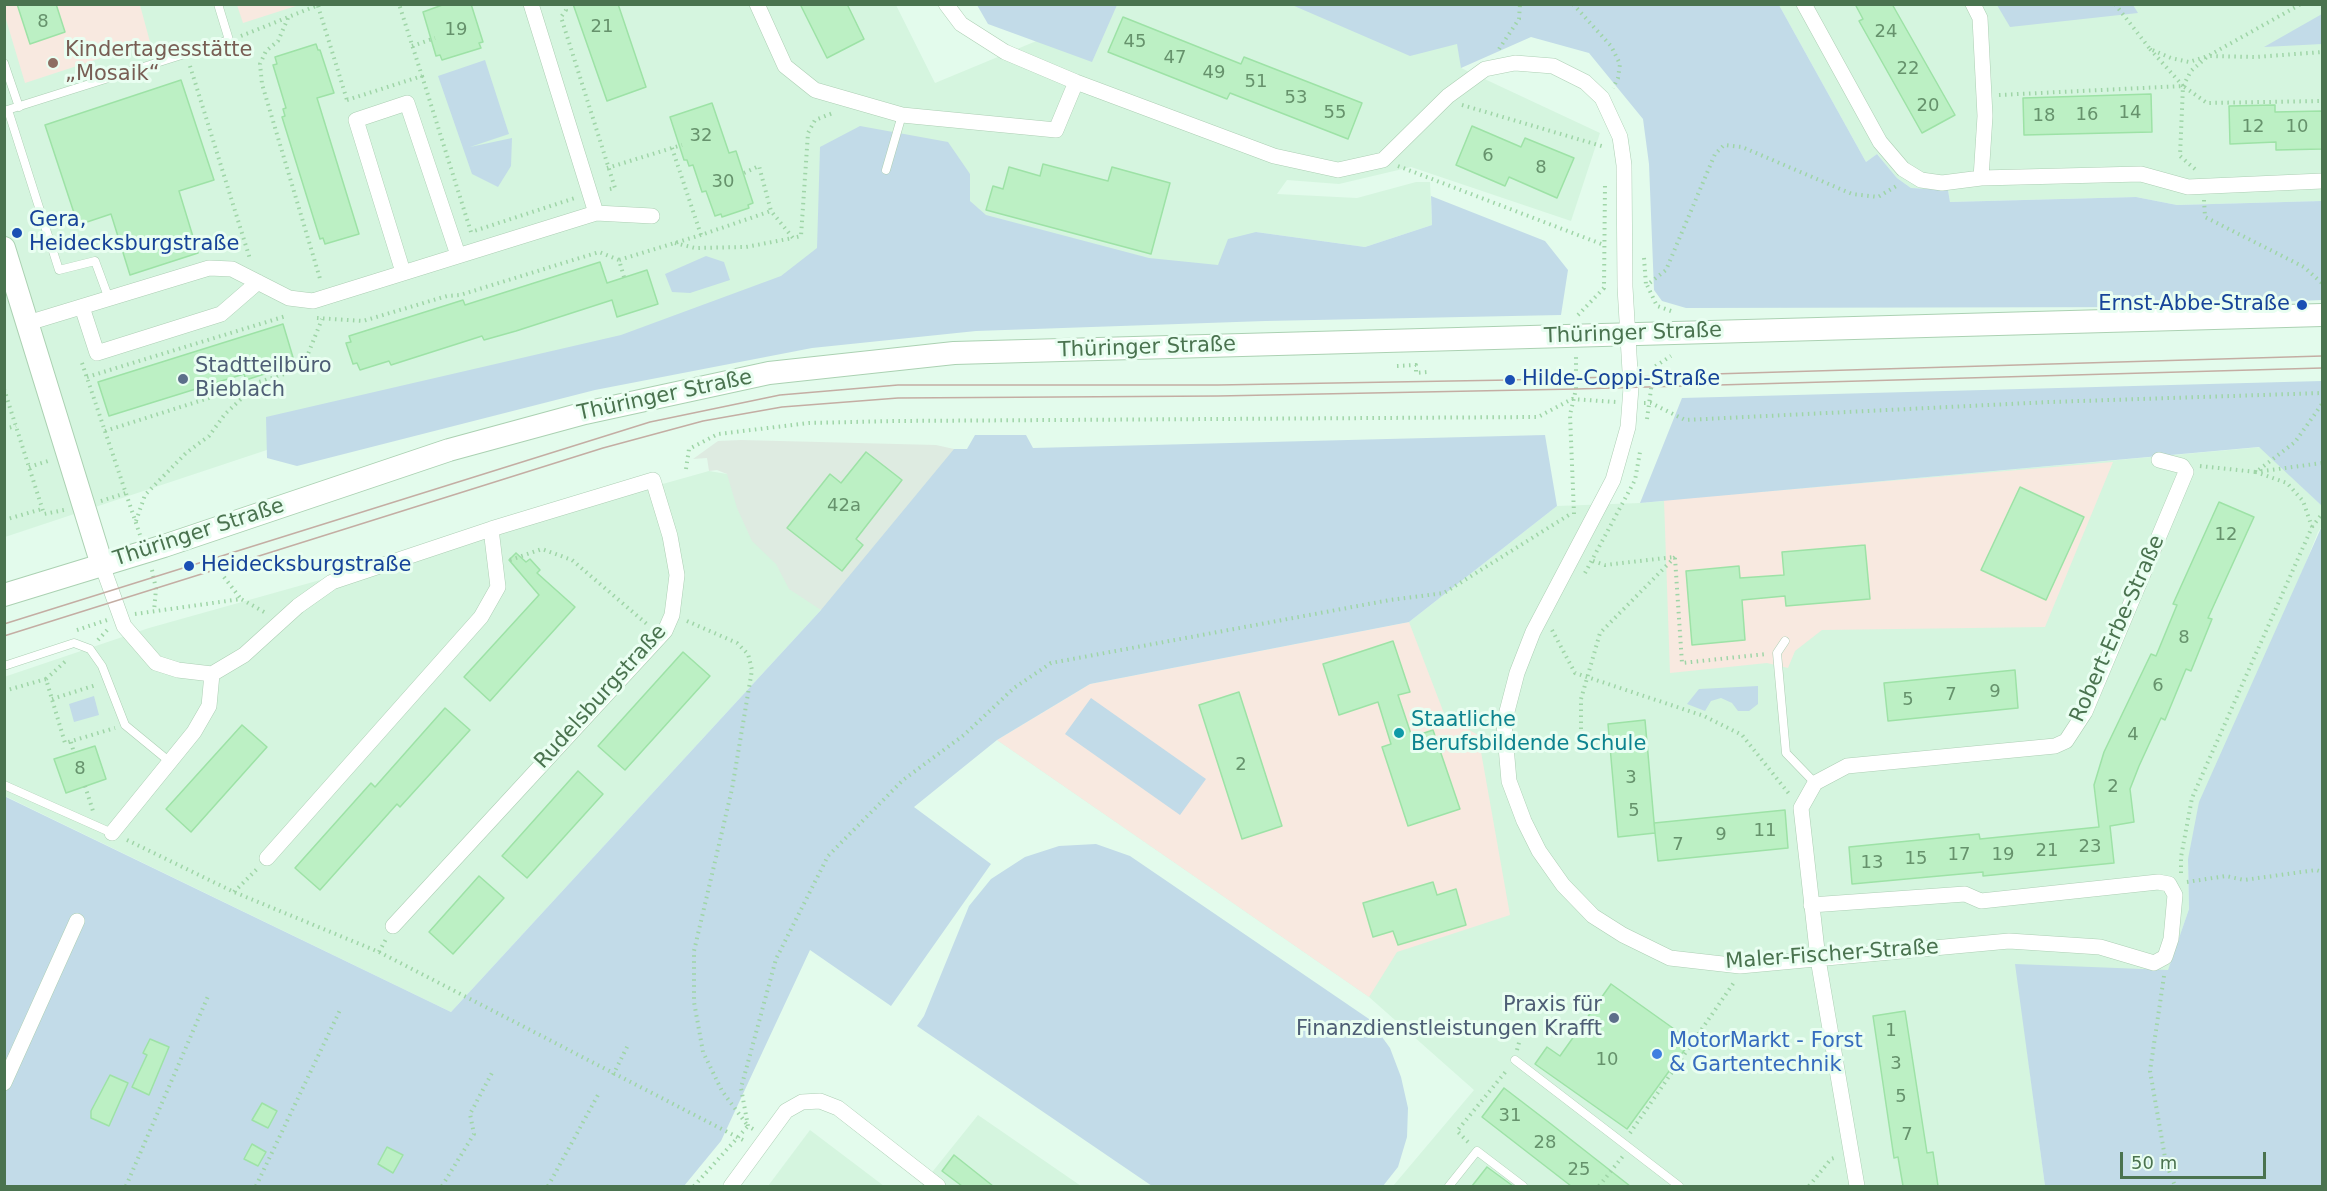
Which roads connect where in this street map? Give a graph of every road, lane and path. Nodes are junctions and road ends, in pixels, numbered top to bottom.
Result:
1 (218, 4) edge
2 (399, 4) edge
3 (531, 4) edge
4 (564, 4) edge
5 (757, 4) edge
6 (946, 4) edge
7 (1520, 4) edge
8 (1573, 4) edge
9 (1804, 4) edge
10 (1973, 4) edge
11 (2115, 4) edge
12 (2301, 4) edge
13 (319, 5) edge
14 (288, 18) junction
15 (238, 37) dead end
16 (435, 38) dead end
17 (412, 46) junction
18 (2150, 49) junction
19 (2322, 52) edge
20 (186, 54) junction
21 (2208, 56) junction
22 (4, 63) edge
23 (1485, 69) junction
24 (422, 76) junction
25 (1076, 82) junction
26 (2183, 86) junction
27 (1984, 96) junction
28 (1602, 98) junction
29 (347, 100) junction
30 (2322, 101) edge
31 (1457, 104) dead end
32 (19, 107) junction
33 (6, 111) edge
34 (840, 114) dead end
35 (902, 115) junction
36 (356, 120) junction
37 (681, 145) dead end
38 (672, 148) junction
39 (1402, 157) dead end
40 (1606, 158) dead end
41 (607, 168) junction
42 (886, 170) dead end
43 (744, 173) dead end
44 (1908, 173) junction
45 (1982, 178) junction
46 (1605, 179) dead end
47 (2322, 181) edge
48 (2203, 186) junction
49 (590, 194) junction
50 (771, 211) junction
51 (596, 213) junction
52 (652, 216) dead end
53 (471, 231) junction
54 (701, 235) junction
55 (793, 238) junction
56 (452, 239) junction
57 (675, 243) junction
58 (1604, 245) junction
59 (4, 248) edge
60 (458, 255) junction
61 (619, 260) junction
62 (251, 263) dead end
63 (403, 272) junction
64 (624, 277) dead end
65 (258, 282) junction
66 (2322, 283) edge
67 (314, 288) dead end
68 (109, 299) junction
69 (82, 307) junction
70 (2322, 315) edge
71 (291, 317) dead end
72 (312, 318) dead end
73 (322, 319) junction
74 (28, 323) junction
75 (1684, 332) junction
76 (1628, 335) junction
77 (1575, 337) junction
78 (80, 355) dead end
79 (1397, 366) dead end
80 (1427, 372) dead end
81 (87, 377) junction
82 (258, 383) junction
83 (4, 389) edge
84 (2322, 393) edge
85 (1572, 399) junction
86 (1630, 403) junction
87 (1650, 403) junction
88 (2322, 404) edge
89 (7, 406) edge
90 (1646, 425) dead end
91 (16, 426) junction
92 (4, 429) edge
93 (105, 431) junction
94 (1642, 447) dead end
95 (2159, 460) dead end
96 (2322, 464) edge
97 (686, 470) dead end
98 (2186, 472) junction
99 (2256, 472) junction
100 (126, 493) junction
101 (84, 506) junction
102 (42, 509) junction
103 (1572, 513) junction
104 (2322, 514) edge
105 (4, 520) edge
106 (2317, 521) junction
107 (136, 522) junction
108 (2322, 523) edge
109 (2312, 527) junction
110 (491, 529) junction
111 (1587, 529) junction
112 (146, 551) junction
113 (1675, 557) junction
114 (1593, 561) junction
115 (102, 565) junction
116 (495, 565) junction
117 (224, 577) dead end
118 (1581, 579) dead end
119 (4, 595) edge
120 (241, 599) junction
121 (672, 615) junction
122 (120, 616) junction
123 (280, 621) junction
124 (1551, 626) dead end
125 (660, 636) junction
126 (1785, 641) dead end
127 (90, 649) junction
128 (1777, 653) junction
129 (4, 666) edge
130 (212, 674) junction
131 (1589, 677) junction
132 (108, 682) junction
133 (4, 691) edge
134 (52, 699) junction
135 (125, 725) junction
136 (1581, 735) dead end
137 (71, 741) junction
138 (74, 753) dead end
139 (170, 762) junction
140 (1815, 783) junction
141 (4, 784) edge
142 (85, 786) dead end
143 (1801, 808) junction
144 (98, 826) junction
145 (112, 833) junction
146 (267, 858) joint
147 (2322, 872) edge
148 (234, 892) junction
149 (1810, 905) junction
150 (77, 921) dead end
151 (393, 926) dead end
152 (1818, 959) junction
153 (2165, 969) dead end
154 (1734, 983) dead end
155 (209, 994) dead end
156 (341, 1008) dead end
157 (1520, 1039) dead end
158 (628, 1045) dead end
159 (1515, 1060) junction
160 (493, 1071) dead end
161 (613, 1075) junction
162 (4, 1083) edge
163 (598, 1095) dead end
164 (748, 1125) junction
165 (1633, 1129) dead end
166 (1457, 1131) dead end
167 (738, 1136) junction
168 (762, 1144) junction
169 (1629, 1148) junction
170 (1851, 1153) junction
171 (126, 1186) edge
172 (256, 1186) edge
173 (442, 1186) edge
174 (548, 1186) edge
175 (694, 1186) edge
176 (731, 1186) edge
177 (938, 1186) edge
178 (1449, 1186) edge
179 (1523, 1186) edge
180 (1599, 1186) edge
181 (1679, 1186) edge
182 (1809, 1186) edge
183 (1857, 1186) edge
184 (2175, 1186) edge

1 - 20 lane
2 - 17 path
3 - 49 street
4 - 41 path
5 - 35 street
6 - 25 street
7 - 23 path
8 - 28 path
9 - 44 street
10 - 27 street
11 - 18 path
12 - 21 path
13 - 14 path
13 - 29 path
14 - 15 path
14 - 67 path
16 - 17 path
17 - 24 path
18 - 21 path
18 - 26 path
19 - 21 path
20 - 32 lane
20 - 62 path
21 - 26 path
22 - 32 lane
23 - 25 street
23 - 28 street
24 - 29 path
24 - 53 path
25 - 35 street
26 - 27 path
26 - 30 path
26 - 48 path
27 - 45 street
28 - 76 street
29 - 36 path
31 - 40 path
32 - 33 lane
33 - 68 lane
34 - 55 path
35 - 42 lane
36 - 56 street
36 - 63 street
37 - 38 path
38 - 41 path
38 - 54 path
39 - 58 path
41 - 49 path
43 - 50 path
44 - 45 street
44 - 75 path
45 - 48 street
46 - 58 path
47 - 48 street
48 - 66 path
49 - 51 street
49 - 53 path
50 - 54 path
50 - 55 path
51 - 52 street
51 - 60 street
53 - 56 path
54 - 57 path
55 - 57 path
56 - 60 street
57 - 61 path
58 - 77 path
59 - 74 main road
60 - 63 street
61 - 64 path
61 - 73 path
63 - 65 street
65 - 68 street
65 - 69 street
68 - 69 street
69 - 74 street
70 - 75 main road, Thüringer Straße
71 - 81 path
72 - 73 path
73 - 82 path
74 - 101 main road
75 - 76 main road, Thüringer Straße
75 - 87 path
76 - 77 main road, Thüringer Straße
76 - 86 street, Maler-Fischer-Straße
77 - 85 path
77 - 112 main road, Thüringer Straße
78 - 81 path
79 - 80 path
81 - 93 path
82 - 93 path
82 - 107 path
83 - 89 path
84 - 87 path
85 - 86 path
85 - 97 path
85 - 103 path
86 - 87 path
86 - 111 street, Maler-Fischer-Straße
87 - 90 path
88 - 99 path
89 - 91 path
91 - 92 path
91 - 102 path
93 - 100 path
94 - 114 path
95 - 98 street
96 - 99 path
98 - 99 path
98 - 140 street, Robert-Erbe-Straße
99 - 109 path
100 - 101 path
100 - 107 path
101 - 102 path
101 - 115 main road
102 - 105 path
103 - 111 path
103 - 164 path
104 - 106 path
106 - 108 path
106 - 109 path
107 - 112 path
109 - 147 path
110 - 116 street
110 - 121 street, Rudelsburgstraße
110 - 123 street, Rudelsburgstraße
111 - 152 street, Maler-Fischer-Straße
112 - 115 main road, Thüringer Straße
112 - 120 path
113 - 114 path
113 - 128 path
113 - 131 path
114 - 118 path
115 - 119 main road, Thüringer Straße
115 - 122 street
116 - 125 path
116 - 146 street
117 - 120 path
120 - 123 path
121 - 125 street, Rudelsburgstraße
121 - 164 path
122 - 127 path
122 - 130 street
123 - 130 street, Rudelsburgstraße
124 - 131 path
125 - 151 street, Rudelsburgstraße
126 - 128 lane
127 - 129 lane
127 - 132 lane
128 - 140 lane
130 - 139 street
131 - 136 path
131 - 143 path
132 - 134 path
132 - 135 lane
133 - 134 path
134 - 137 path
135 - 137 path
135 - 139 lane
137 - 138 path
139 - 145 street
140 - 143 street
141 - 144 lane
142 - 144 path
143 - 149 street
144 - 145 lane
145 - 148 path
146 - 148 path
148 - 161 path
149 - 152 street
149 - 152 street, Maler-Fischer-Straße
150 - 162 street
152 - 170 street
153 - 184 path
154 - 165 path
155 - 171 path
156 - 172 path
157 - 159 path
158 - 161 path
159 - 166 path
159 - 169 lane
160 - 173 path
161 - 167 path
163 - 174 path
164 - 167 path
164 - 168 path
167 - 168 path
167 - 175 path
168 - 176 street
168 - 177 street
169 - 180 path
169 - 181 lane
170 - 182 path
170 - 183 street
178 - 179 lane

